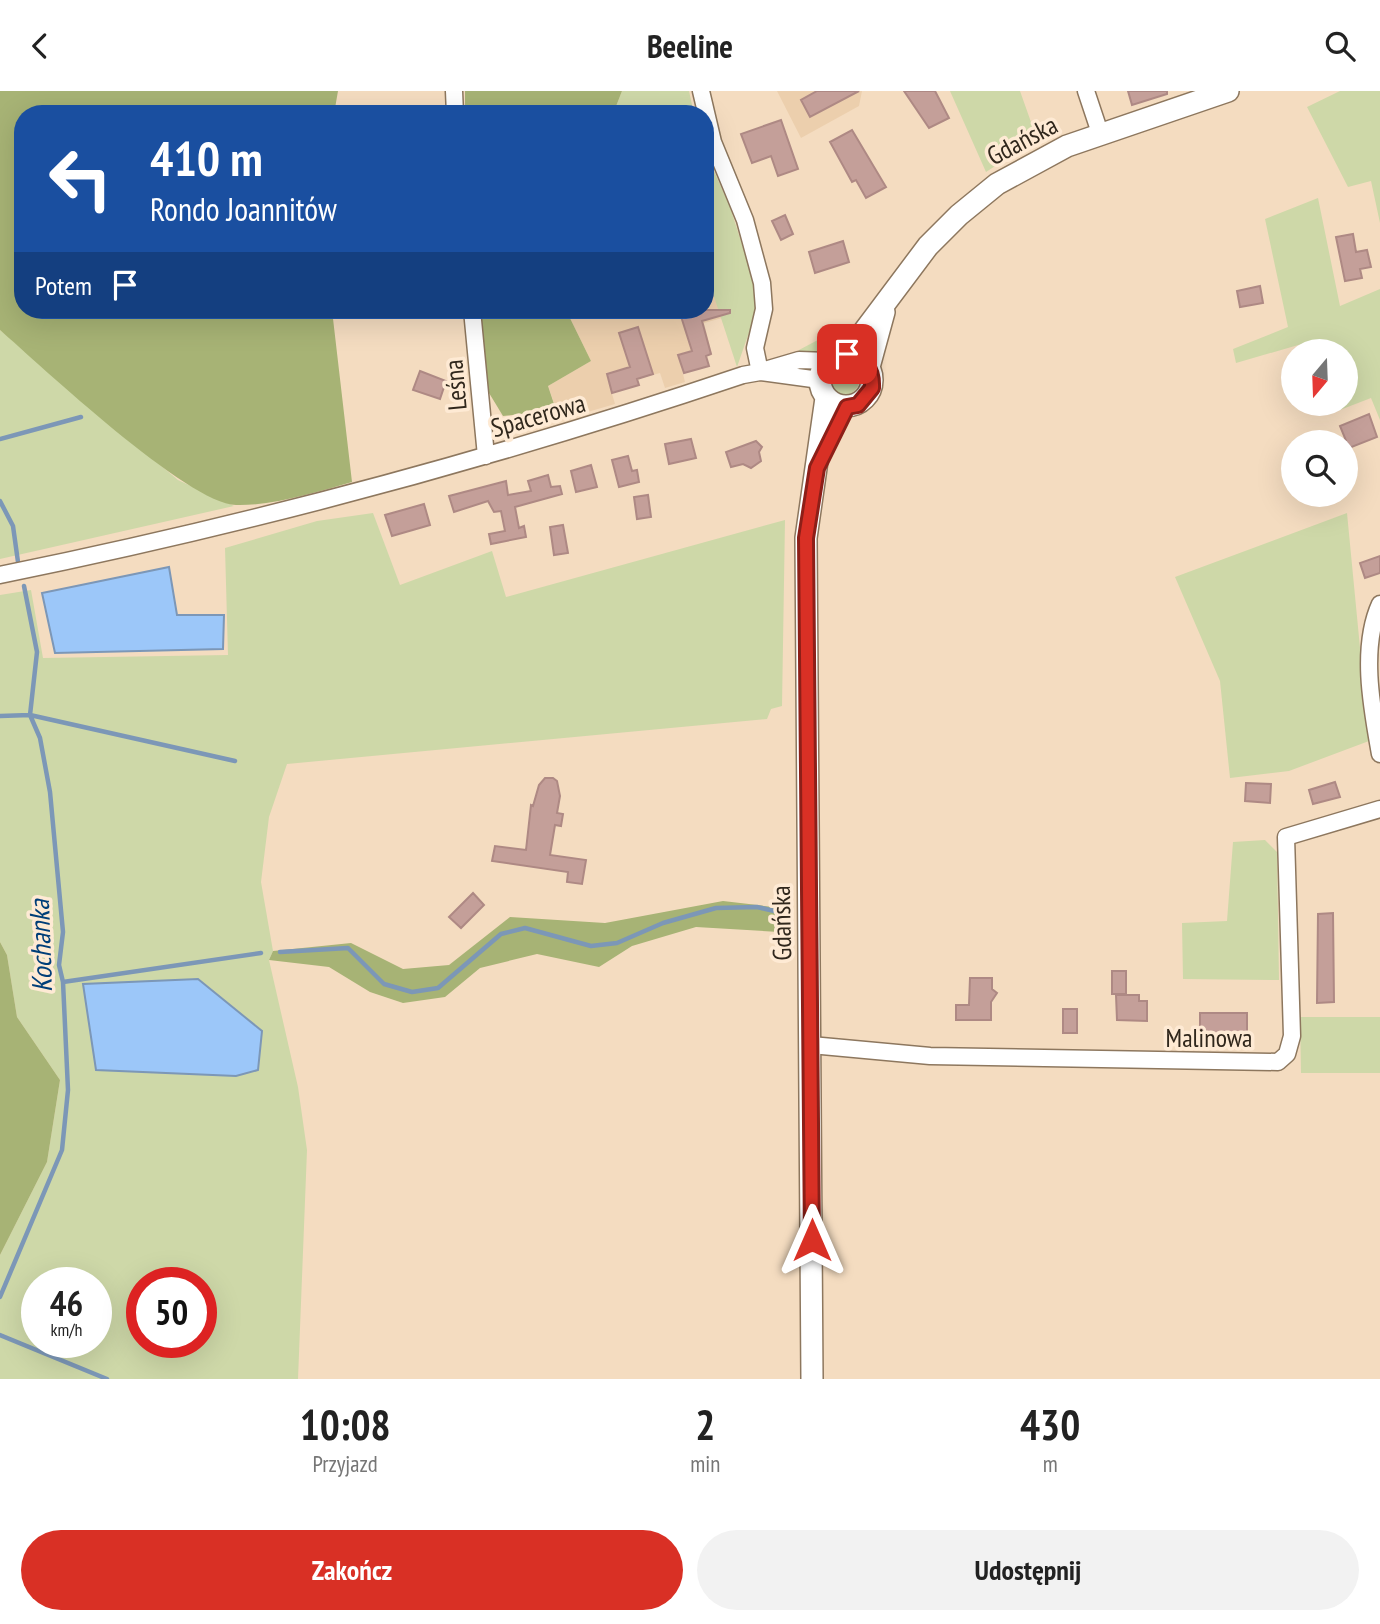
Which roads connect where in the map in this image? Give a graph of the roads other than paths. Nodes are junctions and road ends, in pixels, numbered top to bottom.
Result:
1 (1086, 91) edge
2 (1221, 92) edge
3 (1100, 133) junction
4 (714, 144) edge
5 (887, 303) junction
6 (473, 319) edge
7 (869, 367) junction
8 (761, 372) junction
9 (830, 373) junction
10 (847, 407) junction
11 (486, 456) junction
12 (817, 468) junction
13 (0, 575) edge
14 (1380, 604) edge
15 (1380, 754) edge
16 (1380, 809) edge
17 (811, 1045) junction
18 (812, 1379) edge

1 - 3 street
2 - 3 main road, Gdańska
3 - 5 main road, Gdańska
4 - 8 street
5 - 7 main road, Gdańska
5 - 9 main road, Gdańska
6 - 11 street, Leśna
7 - 9 main road
7 - 10 main road
8 - 9 street, Spacerowa
8 - 11 street, Spacerowa
9 - 10 main road
9 - 12 main road, Gdańska
10 - 12 main road, Gdańska
11 - 13 street, Spacerowa
12 - 17 main road, Gdańska
14 - 15 street
16 - 17 street, Malinowa
17 - 18 main road, Gdańska

